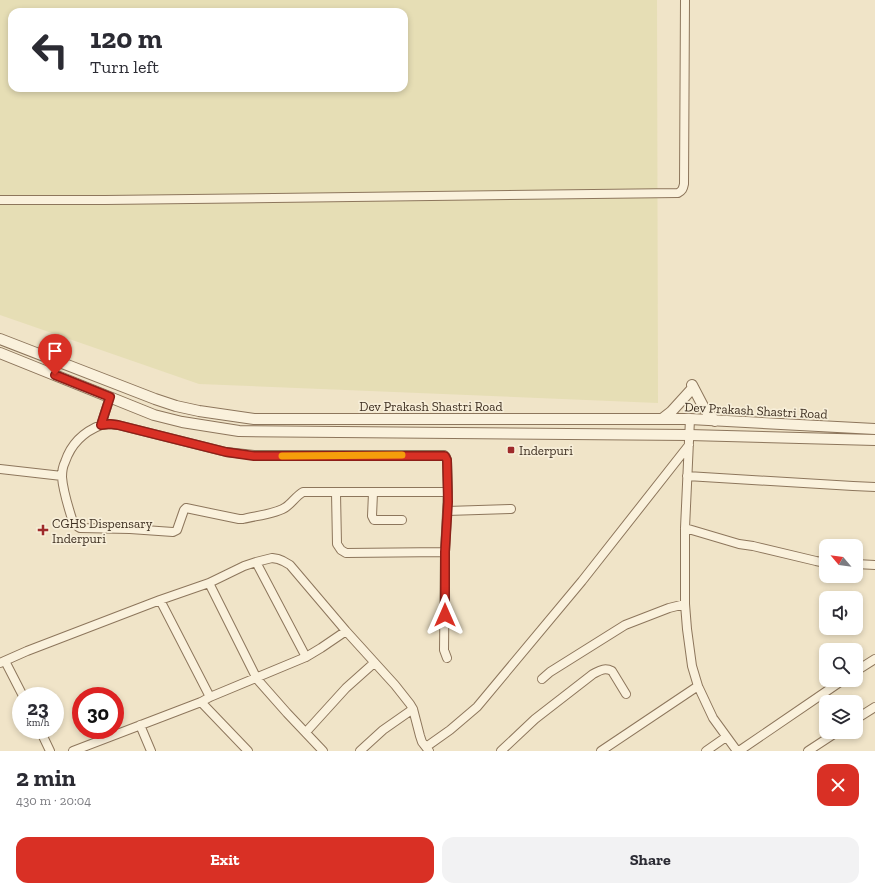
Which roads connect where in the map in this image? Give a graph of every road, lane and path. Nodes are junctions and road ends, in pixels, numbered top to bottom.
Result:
1 (685, 0) edge
2 (0, 200) edge
3 (0, 339) edge
4 (0, 353) edge
5 (110, 397) junction
6 (662, 419) junction
7 (690, 419) junction
8 (715, 421) junction
9 (101, 425) junction
10 (875, 429) edge
11 (689, 440) junction
12 (875, 440) edge
13 (0, 470) edge
14 (62, 476) junction
15 (687, 476) junction
16 (875, 487) edge
17 (448, 492) junction
18 (336, 493) junction
19 (373, 493) junction
20 (511, 510) dead end
21 (448, 511) junction
22 (402, 520) dead end
23 (685, 528) junction
24 (445, 552) junction
25 (256, 562) junction
26 (819, 562) edge
27 (863, 564) edge
28 (875, 565) edge
29 (209, 583) junction
30 (160, 600) junction
31 (685, 604) junction
32 (346, 631) junction
33 (306, 657) junction
34 (447, 658) dead end
35 (875, 658) edge
36 (3, 662) edge
37 (374, 663) junction
38 (863, 666) edge
39 (257, 678) junction
40 (542, 679) dead end
41 (698, 686) junction
42 (18, 687) edge
43 (833, 687) edge
44 (626, 694) dead end
45 (210, 697) junction
46 (200, 702) junction
47 (875, 707) edge
48 (413, 710) junction
49 (863, 715) edge
50 (140, 725) junction
51 (306, 732) junction
52 (726, 737) junction
53 (44, 739) edge
54 (826, 739) edge
55 (427, 749) edge
56 (50, 751) edge
57 (73, 751) edge
58 (152, 751) edge
59 (248, 751) edge
60 (323, 751) edge
61 (360, 751) edge
62 (501, 751) edge
63 (602, 751) edge
64 (706, 751) edge
65 (738, 751) edge
66 (808, 751) edge

1 - 2 street
3 - 6 street, Dev Prakash Shastri Road
4 - 5 street, Dev Prakash Shastri Road
5 - 9 street
5 - 11 street, Dev Prakash Shastri Road
6 - 7 street, Dev Prakash Shastri Road
6 - 8 street
7 - 8 street, Dev Prakash Shastri Road
7 - 11 street
8 - 10 street, Dev Prakash Shastri Road
9 - 14 street
9 - 17 street
11 - 12 street, Dev Prakash Shastri Road
11 - 15 street
11 - 55 street
13 - 14 street
14 - 18 street
15 - 16 street
15 - 23 street
17 - 19 street
17 - 21 street
18 - 19 street
18 - 24 street
19 - 22 street
20 - 21 street
21 - 24 street
23 - 26 street
23 - 31 street
24 - 34 street
25 - 29 street
25 - 32 street
25 - 33 street
27 - 28 street
29 - 30 street
29 - 39 street
30 - 36 street
30 - 45 street
31 - 40 street
31 - 41 street
32 - 33 street
32 - 37 street
33 - 39 street
35 - 38 street
36 - 42 street
37 - 48 street
37 - 51 street
39 - 45 street
39 - 51 street
41 - 52 street
41 - 63 street
43 - 65 street
44 - 62 street
45 - 46 street
46 - 50 street
46 - 59 street
47 - 49 street
48 - 55 street
48 - 61 street
50 - 57 street
50 - 58 street
51 - 60 street
52 - 64 street
52 - 65 street
53 - 56 street
54 - 66 street

